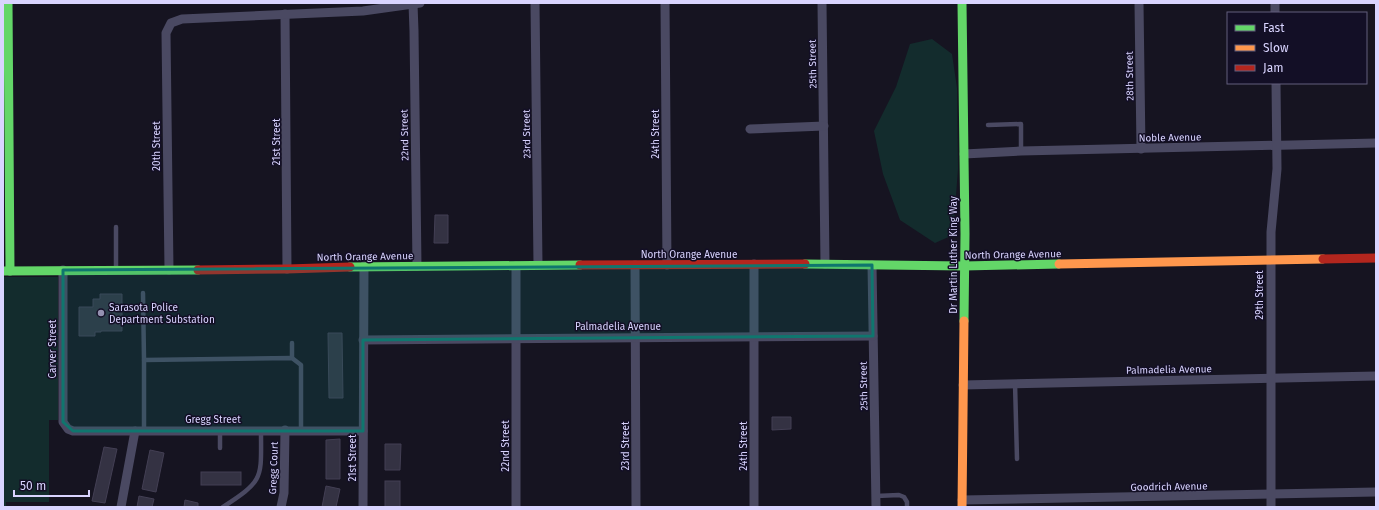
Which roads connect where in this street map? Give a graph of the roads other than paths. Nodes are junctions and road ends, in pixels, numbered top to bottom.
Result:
1 (8, 3) edge
2 (535, 3) edge
3 (665, 3) edge
4 (822, 3) edge
5 (962, 3) edge
6 (1138, 3) edge
7 (416, 4) edge
8 (285, 14) junction
9 (1276, 84) edge
10 (988, 125) dead end
11 (824, 126) junction
12 (750, 129) dead end
13 (1376, 143) edge
14 (1276, 146) junction
15 (1141, 149) junction
16 (1021, 151) junction
17 (964, 154) junction
18 (116, 227) dead end
19 (1376, 258) edge
20 (1270, 260) junction
21 (754, 264) junction
22 (825, 264) junction
23 (872, 264) junction
24 (538, 265) junction
25 (635, 265) junction
26 (667, 265) junction
27 (364, 266) junction
28 (417, 266) junction
29 (516, 266) junction
30 (964, 266) junction
31 (287, 269) junction
32 (63, 270) junction
33 (116, 270) junction
34 (169, 270) junction
35 (6, 271) edge
36 (143, 293) dead end
37 (873, 336) junction
38 (636, 337) junction
39 (754, 337) junction
40 (516, 338) junction
41 (363, 340) junction
42 (292, 342) dead end
43 (292, 358) junction
44 (144, 360) junction
45 (1376, 376) edge
46 (1270, 379) junction
47 (963, 384) junction
48 (1015, 384) junction
49 (66, 426) joint
50 (220, 430) junction
51 (261, 430) junction
52 (285, 430) junction
53 (301, 430) junction
54 (140, 431) junction
55 (363, 431) junction
56 (220, 448) dead end
57 (1017, 459) dead end
58 (1376, 492) edge
59 (1271, 495) junction
60 (876, 496) junction
61 (962, 504) edge
62 (121, 507) edge
63 (223, 507) edge
64 (281, 507) edge
65 (363, 507) edge
66 (516, 507) edge
67 (636, 507) edge
68 (754, 507) edge
69 (876, 507) edge
70 (907, 507) edge
71 (1271, 507) edge

1 - 35 street
2 - 24 street, 23rd Street
3 - 26 street, 24th Street
4 - 11 street, 25th Street
5 - 17 street, Dr Martin Luther King Way
6 - 15 street, 28th Street
7 - 8 street
7 - 28 street, 22nd Street
8 - 31 street, 21st Street
8 - 34 street, 20th Street
9 - 14 street, 29th Street
10 - 16 lane
11 - 12 street
11 - 22 street, 25th Street
13 - 14 street, Noble Avenue
14 - 15 street, Noble Avenue
14 - 20 street, 29th Street
15 - 16 street, Noble Avenue
16 - 17 street, Noble Avenue
17 - 30 street, Dr Martin Luther King Way
18 - 33 lane
19 - 20 street, North Orange Avenue
20 - 30 street, North Orange Avenue
20 - 46 street, 29th Street
21 - 22 street, North Orange Avenue
21 - 26 street, North Orange Avenue
21 - 39 street, 24th Street
22 - 23 street, North Orange Avenue
23 - 30 street, North Orange Avenue
23 - 37 street, 25th Street
24 - 25 street, North Orange Avenue
24 - 29 street, North Orange Avenue
25 - 26 street, North Orange Avenue
25 - 38 street, 23rd Street
27 - 28 street, North Orange Avenue
27 - 31 street, North Orange Avenue
27 - 41 street, 21st Street
28 - 29 street, North Orange Avenue
29 - 40 street, 22nd Street
30 - 47 street, Dr Martin Luther King Way
31 - 34 street, North Orange Avenue
32 - 33 street, North Orange Avenue
32 - 35 street, North Orange Avenue
32 - 49 street, Carver Street
33 - 34 street, North Orange Avenue
36 - 44 lane
37 - 39 street, Palmadelia Avenue
37 - 60 street, 25th Street
38 - 39 street, Palmadelia Avenue
38 - 40 street, Palmadelia Avenue
38 - 67 street, 23rd Street
39 - 68 street, 24th Street
40 - 41 street, Palmadelia Avenue
40 - 66 street, 22nd Street
41 - 55 street, 21st Street
42 - 43 lane
43 - 44 lane
43 - 53 lane
44 - 54 lane
45 - 46 street, Palmadelia Avenue
46 - 48 street, Palmadelia Avenue
46 - 59 street, 29th Street
47 - 48 street, Palmadelia Avenue
47 - 61 street, Dr Martin Luther King Way
48 - 57 lane
49 - 54 street, Gregg Street
50 - 51 street, Gregg Street
50 - 54 street, Gregg Street
50 - 56 lane
51 - 52 street, Gregg Street
51 - 63 lane
52 - 53 street, Gregg Street
52 - 64 street, Gregg Court
53 - 55 street, Gregg Street
54 - 62 street
55 - 65 street, 21st Street
58 - 59 street, Goodrich Avenue
59 - 61 street, Goodrich Avenue
59 - 71 street, 29th Street
60 - 69 street, 25th Street
60 - 70 lane

